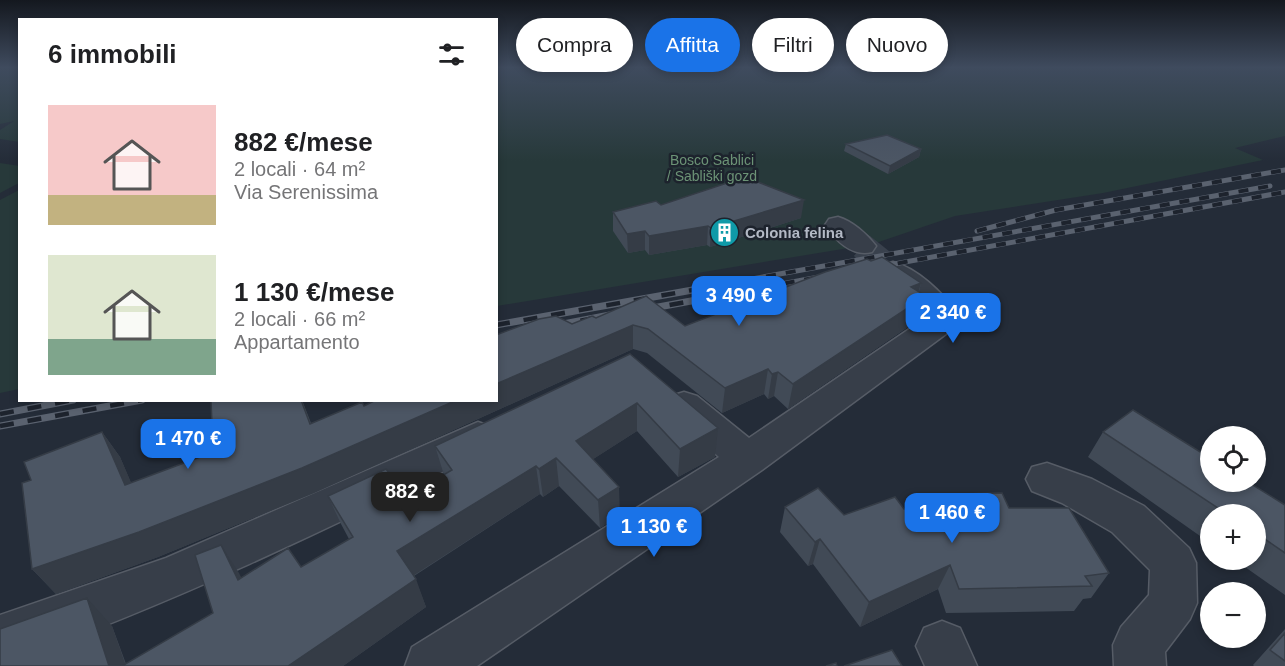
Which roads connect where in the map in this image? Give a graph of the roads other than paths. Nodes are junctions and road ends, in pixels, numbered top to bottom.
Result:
1 (838, 225) dead end
2 (862, 246) tunnel mouth
3 (893, 271) tunnel mouth
4 (652, 378) edge
5 (507, 423) edge
6 (748, 459) junction
7 (1047, 479) dead end
8 (0, 640) edge
9 (431, 666) edge
10 (1140, 666) edge

1 - 2 street
3 - 6 street
4 - 6 street
5 - 8 street
6 - 9 street
7 - 10 street

